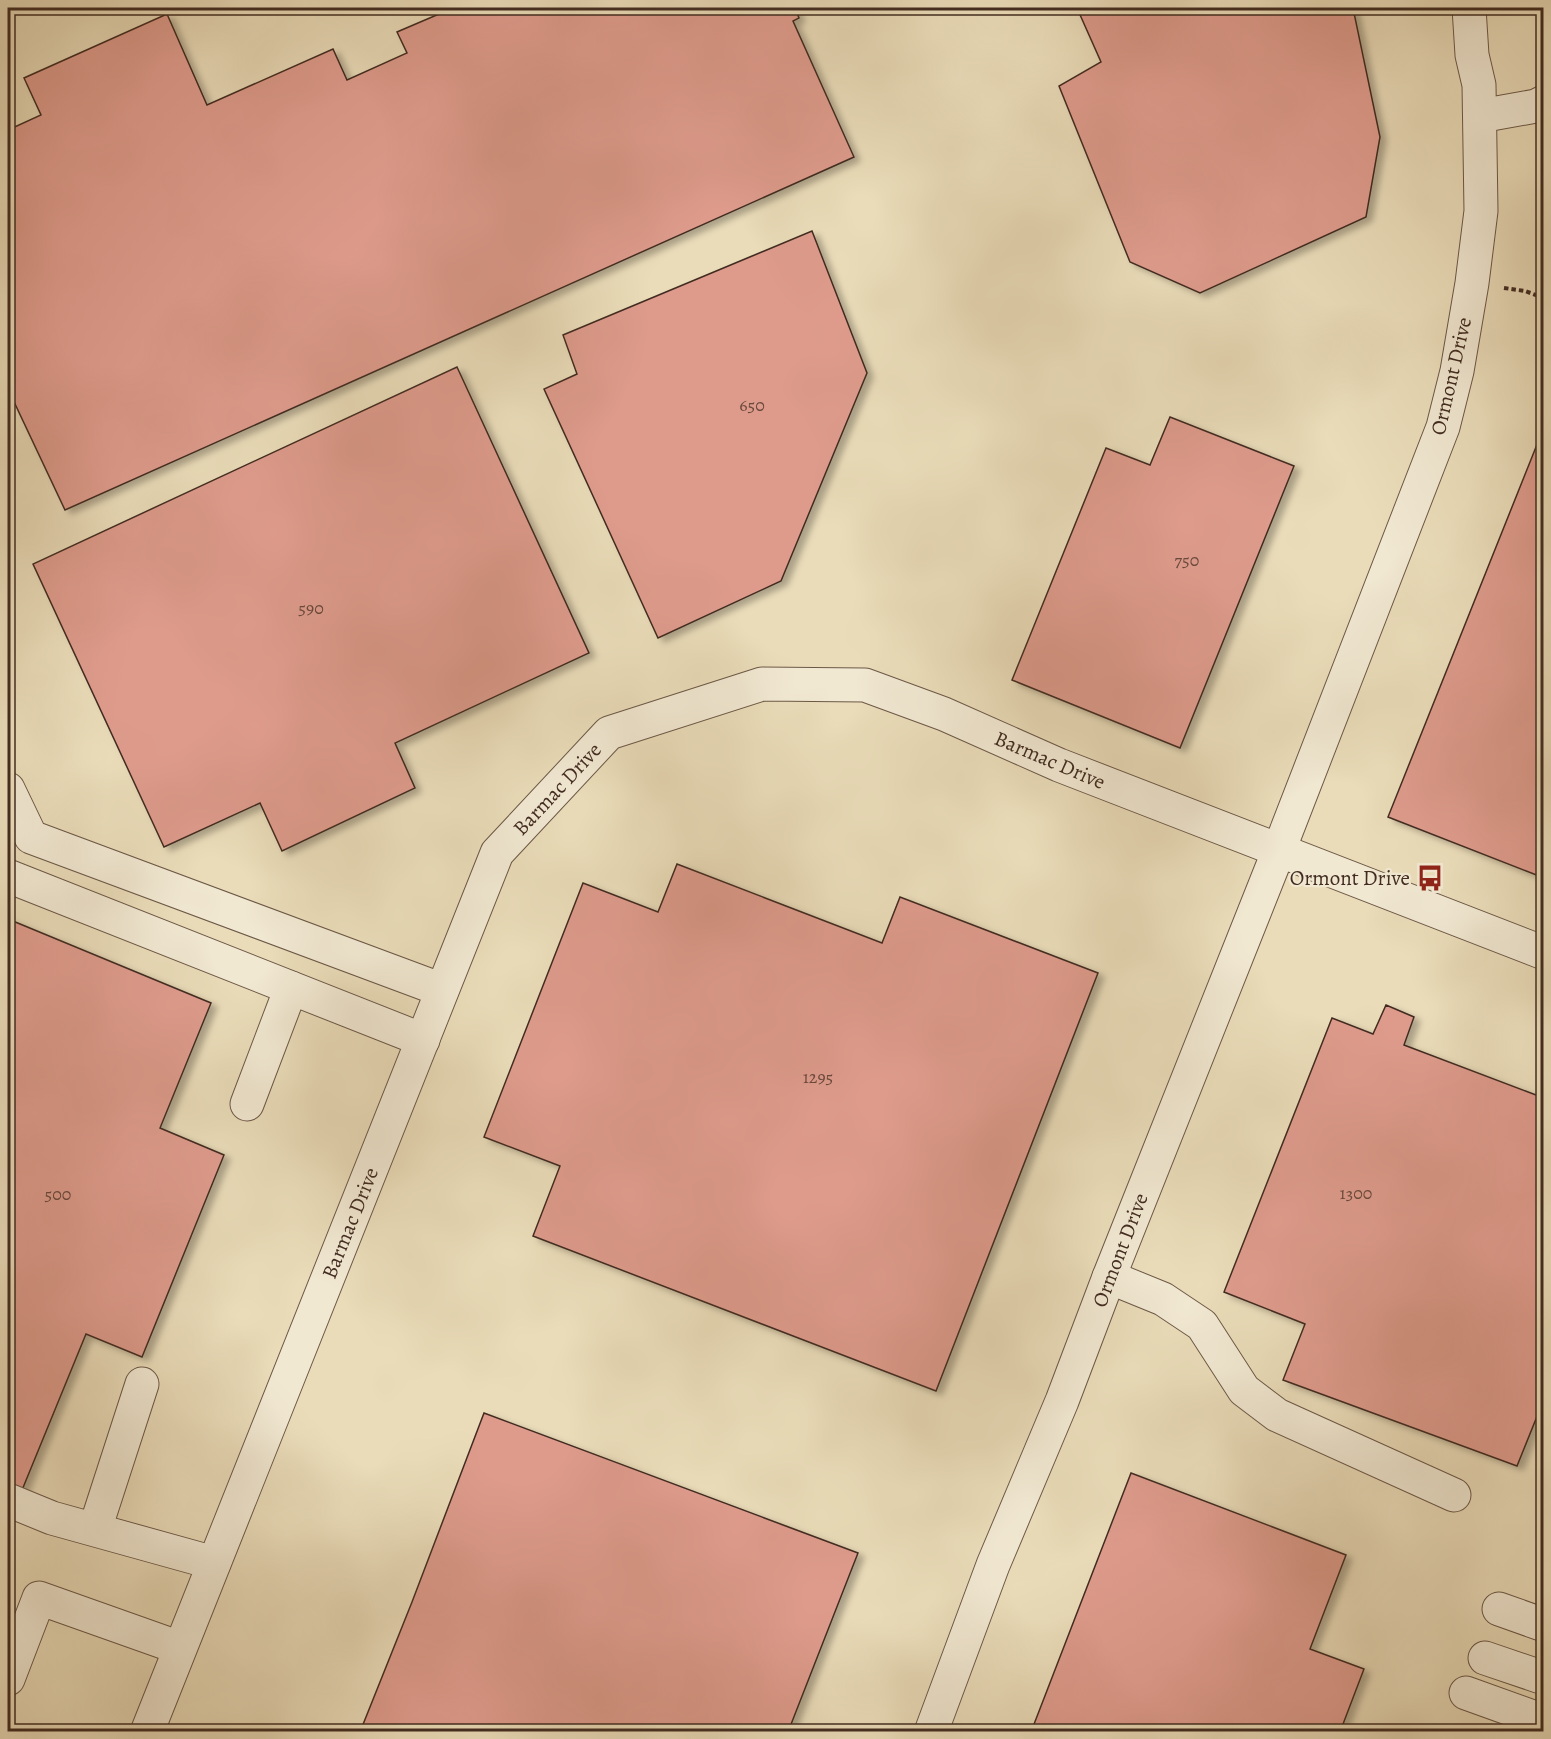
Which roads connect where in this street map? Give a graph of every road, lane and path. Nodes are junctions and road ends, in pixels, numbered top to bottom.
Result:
1 (1469, 8) edge
2 (1544, 102) edge
3 (1480, 116) junction
4 (1472, 283) junction
5 (1544, 298) edge
6 (8, 789) edge
7 (1278, 850) junction
8 (8, 876) edge
9 (1544, 952) edge
10 (291, 988) junction
11 (442, 990) junction
12 (423, 1040) junction
13 (247, 1104) dead end
14 (1109, 1277) junction
15 (142, 1384) dead end
16 (1454, 1496) dead end
17 (8, 1500) edge
18 (95, 1529) junction
19 (214, 1563) junction
20 (1498, 1610) dead end
21 (1544, 1625) edge
22 (180, 1648) junction
23 (1485, 1658) dead end
24 (1544, 1678) edge
25 (8, 1679) edge
26 (1466, 1693) dead end
27 (1544, 1721) edge
28 (147, 1731) edge
29 (931, 1731) edge

1 - 3 street, Ormont Drive
2 - 3 street
3 - 4 street, Ormont Drive
4 - 5 path
4 - 7 street, Ormont Drive
6 - 11 street
7 - 9 street, Barmac Drive
7 - 11 street, Barmac Drive
7 - 14 street, Ormont Drive
8 - 10 street
10 - 12 street
10 - 13 street
11 - 12 street, Barmac Drive
12 - 19 street, Barmac Drive
14 - 16 street
14 - 29 street, Ormont Drive
15 - 18 street
17 - 18 street
18 - 19 street
19 - 22 street, Barmac Drive
20 - 21 street
22 - 25 street
22 - 28 street, Barmac Drive
23 - 24 street
26 - 27 street

